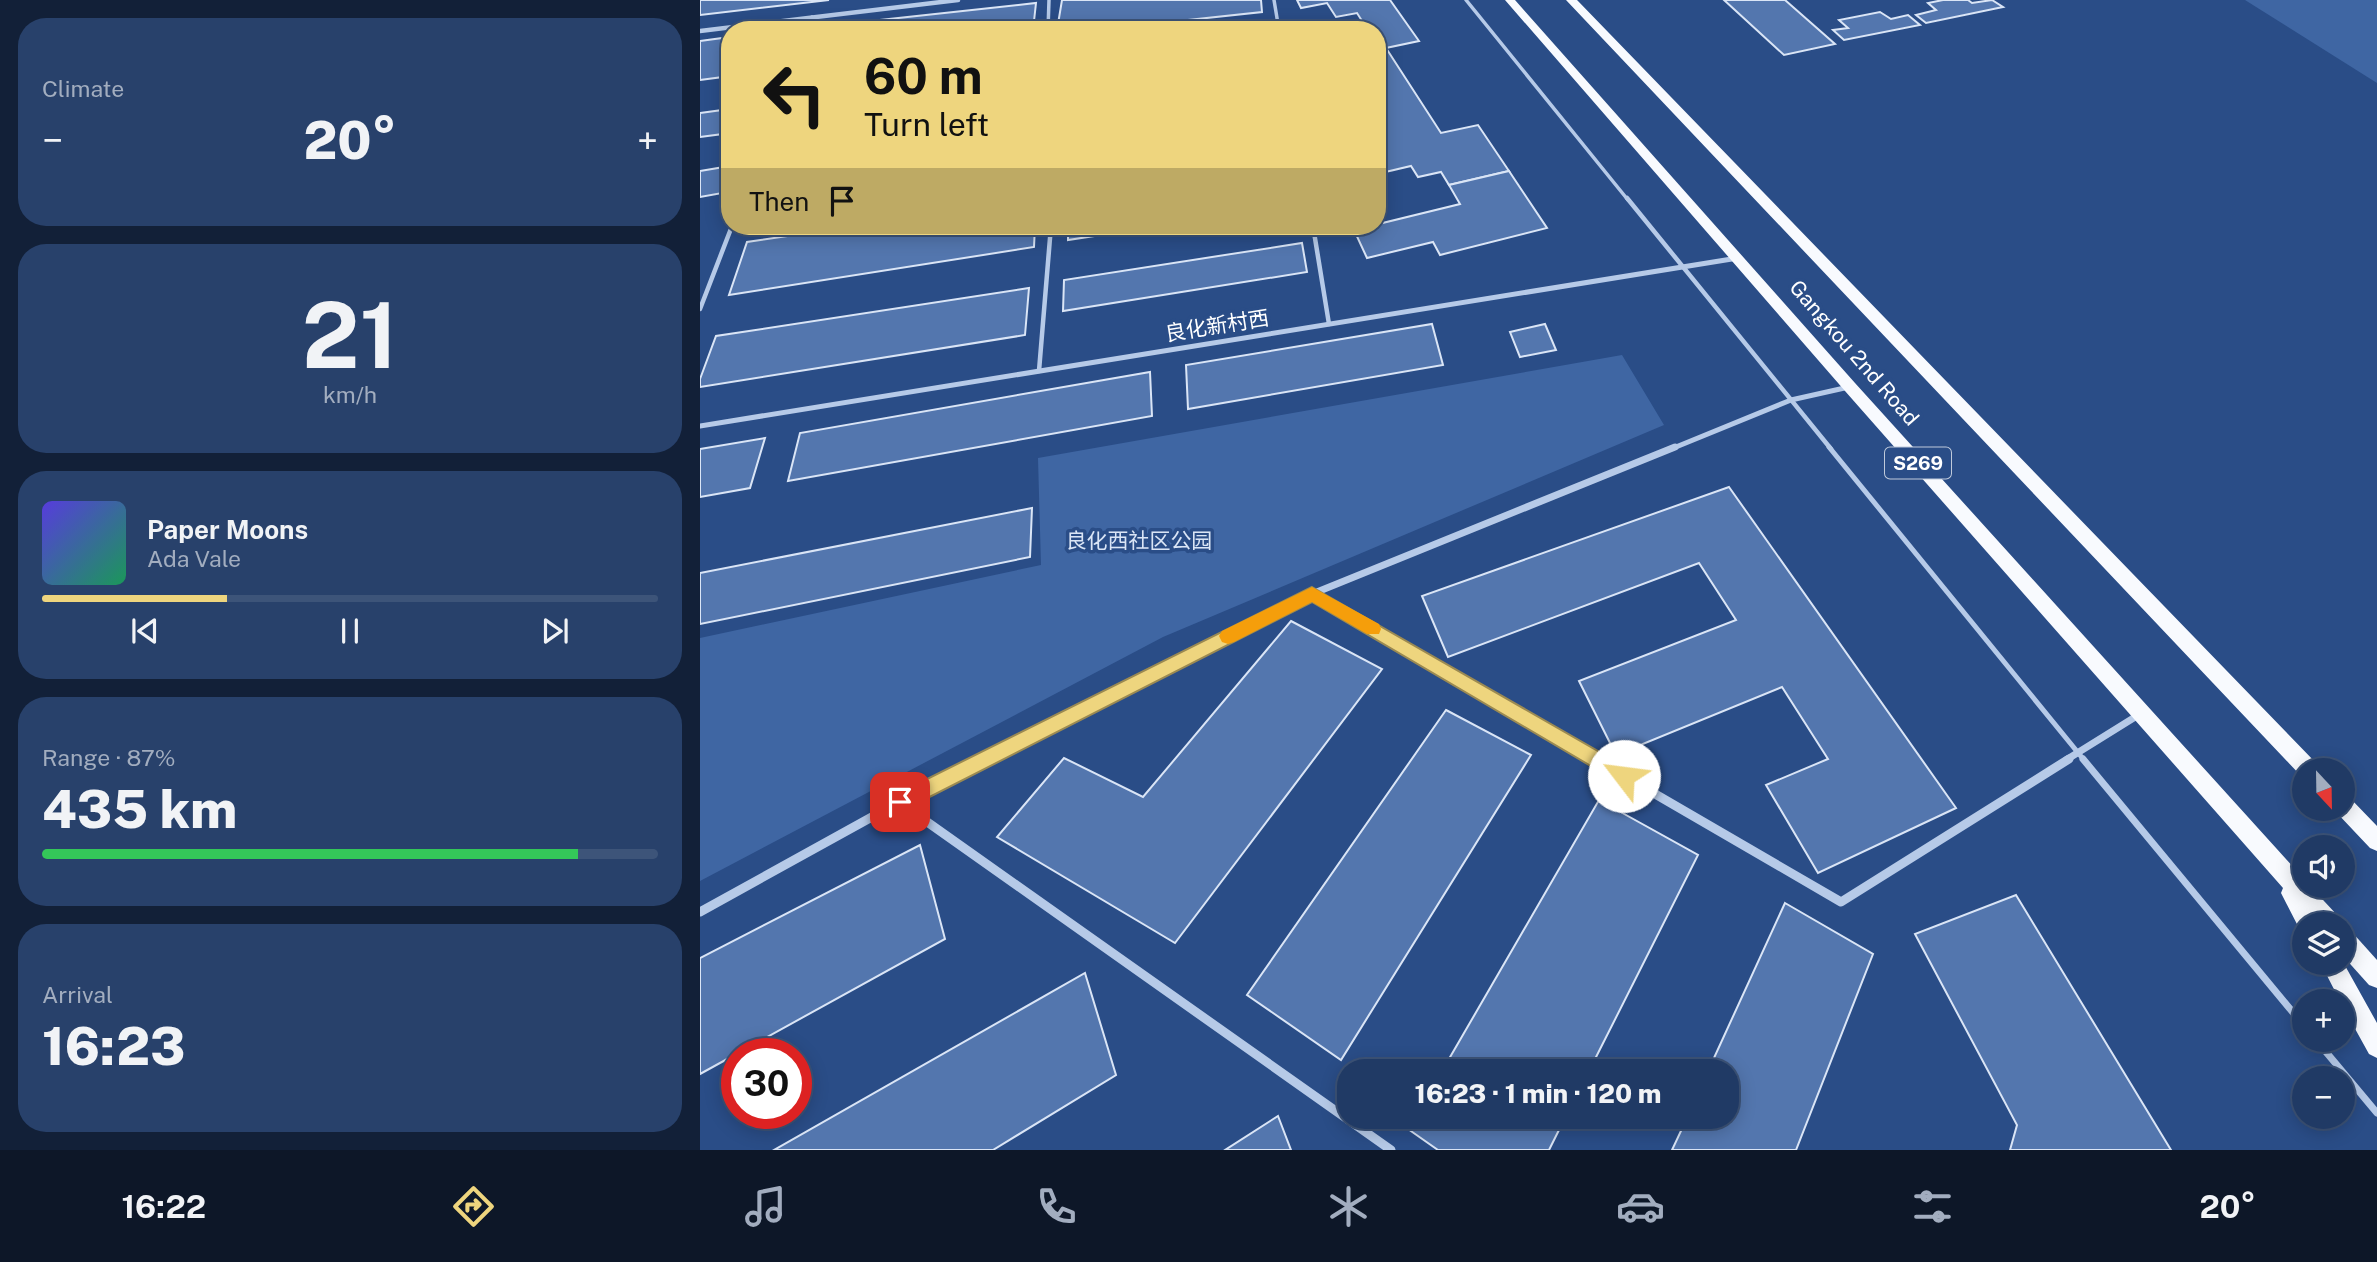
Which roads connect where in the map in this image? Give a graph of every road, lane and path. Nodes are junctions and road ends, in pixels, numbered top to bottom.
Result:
1 (958, 0) edge
2 (1049, 0) edge
3 (1274, 0) edge
4 (1466, 0) edge
5 (1510, 0) edge
6 (1571, 0) edge
7 (812, 17) junction
8 (780, 21) edge
9 (810, 21) edge
10 (1048, 21) edge
11 (1278, 21) edge
12 (721, 28) edge
13 (700, 31) edge
14 (729, 235) edge
15 (1050, 235) edge
16 (1314, 235) edge
17 (1738, 258) junction
18 (1684, 266) junction
19 (700, 309) edge
20 (1329, 324) junction
21 (1039, 371) junction
22 (1850, 387) junction
23 (1791, 400) junction
24 (700, 426) edge
25 (1312, 594) junction
26 (2142, 713) junction
27 (2078, 754) junction
28 (2297, 758) edge
29 (900, 802) junction
30 (2356, 819) edge
31 (2377, 841) edge
32 (2275, 863) junction
33 (700, 912) edge
34 (2302, 912) edge
35 (2319, 912) edge
36 (2355, 952) edge
37 (2338, 975) edge
38 (2377, 977) edge
39 (2292, 1011) edge
40 (2377, 1046) edge
41 (2326, 1052) edge
42 (2377, 1114) edge
43 (1391, 1150) edge

1 - 7 street
2 - 10 lane
3 - 11 lane
4 - 18 lane
5 - 17 main road, Gangkou 2nd Road / S269
6 - 28 main road, Gangkou 2nd Road
7 - 8 street
7 - 9 lane
12 - 13 street
14 - 19 lane
15 - 21 lane
16 - 20 lane
17 - 18 street, 良化新村西
17 - 22 main road, Gangkou 2nd Road / S269
18 - 20 street, 良化新村西
18 - 23 lane
20 - 21 street, 良化新村西
21 - 24 street, 良化新村西
22 - 23 street
22 - 26 main road, Gangkou 2nd Road / S269
23 - 25 street
23 - 27 lane
25 - 27 street
25 - 29 street
26 - 27 street
26 - 32 main road, Gangkou 2nd Road / S269
27 - 39 lane
29 - 33 street
29 - 43 street
30 - 31 main road
32 - 34 main road
32 - 35 main road, Gangkou 2nd Road / S269
36 - 38 main road
37 - 40 main road
41 - 42 lane

